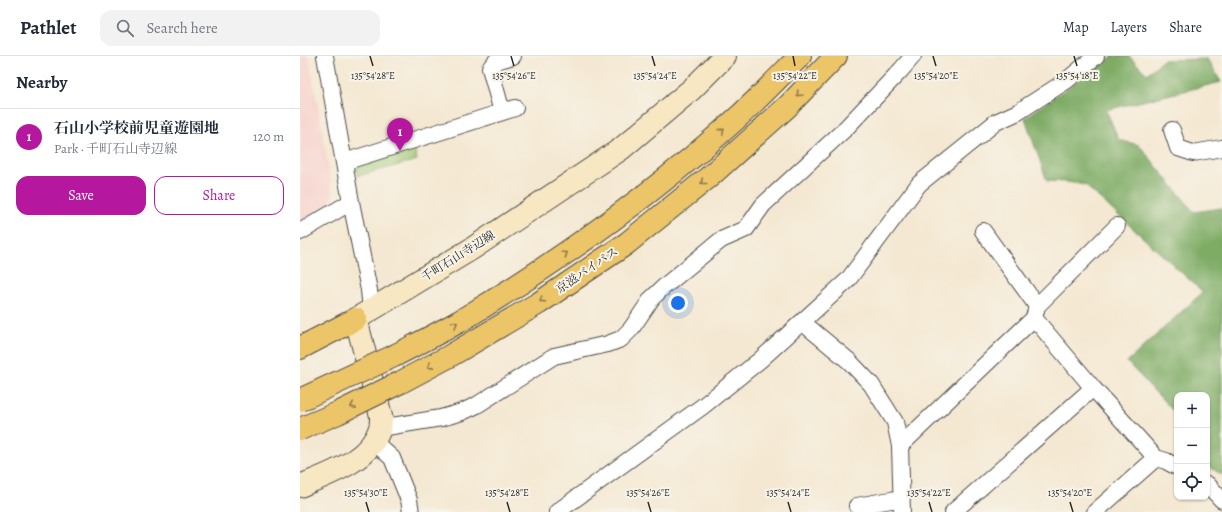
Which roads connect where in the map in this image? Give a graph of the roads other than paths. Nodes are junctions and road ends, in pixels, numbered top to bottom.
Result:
1 (325, 56) edge
2 (331, 56) edge
3 (513, 56) edge
4 (725, 56) edge
5 (800, 56) edge
6 (836, 56) edge
7 (913, 56) edge
8 (1096, 56) edge
9 (1172, 130) dead end
10 (1222, 148) edge
11 (344, 162) junction
12 (351, 202) junction
13 (1117, 226) dead end
14 (983, 231) dead end
15 (300, 232) edge
16 (1036, 312) junction
17 (364, 314) junction
18 (802, 322) junction
19 (300, 348) edge
20 (1093, 388) junction
21 (300, 400) edge
22 (300, 429) edge
23 (377, 434) junction
24 (900, 446) junction
25 (1156, 458) junction
26 (1174, 465) edge
27 (300, 486) edge
28 (1210, 487) edge
29 (1222, 500) edge
30 (902, 505) edge
31 (857, 506) dead end
32 (411, 512) edge
33 (557, 512) edge
34 (953, 512) edge
35 (1095, 512) edge

1 - 2 street
1 - 11 street
3 - 11 street
4 - 17 main road, 千町石山寺辺線
21 -> 5 highway, bridge
6 -> 22 highway, 京滋バイパス, bridge
7 - 23 street
8 - 18 street
9 - 10 street
11 - 12 street
12 - 15 street
12 - 17 street
13 - 16 street
14 - 16 street
16 - 20 street
16 - 24 street
17 - 19 highway
17 - 23 main road
18 - 24 street
18 - 33 street
20 - 25 street
20 - 34 street
23 - 27 main road
23 - 32 street
24 - 30 street
25 - 26 street
25 - 35 street
28 - 29 street
30 - 31 street

